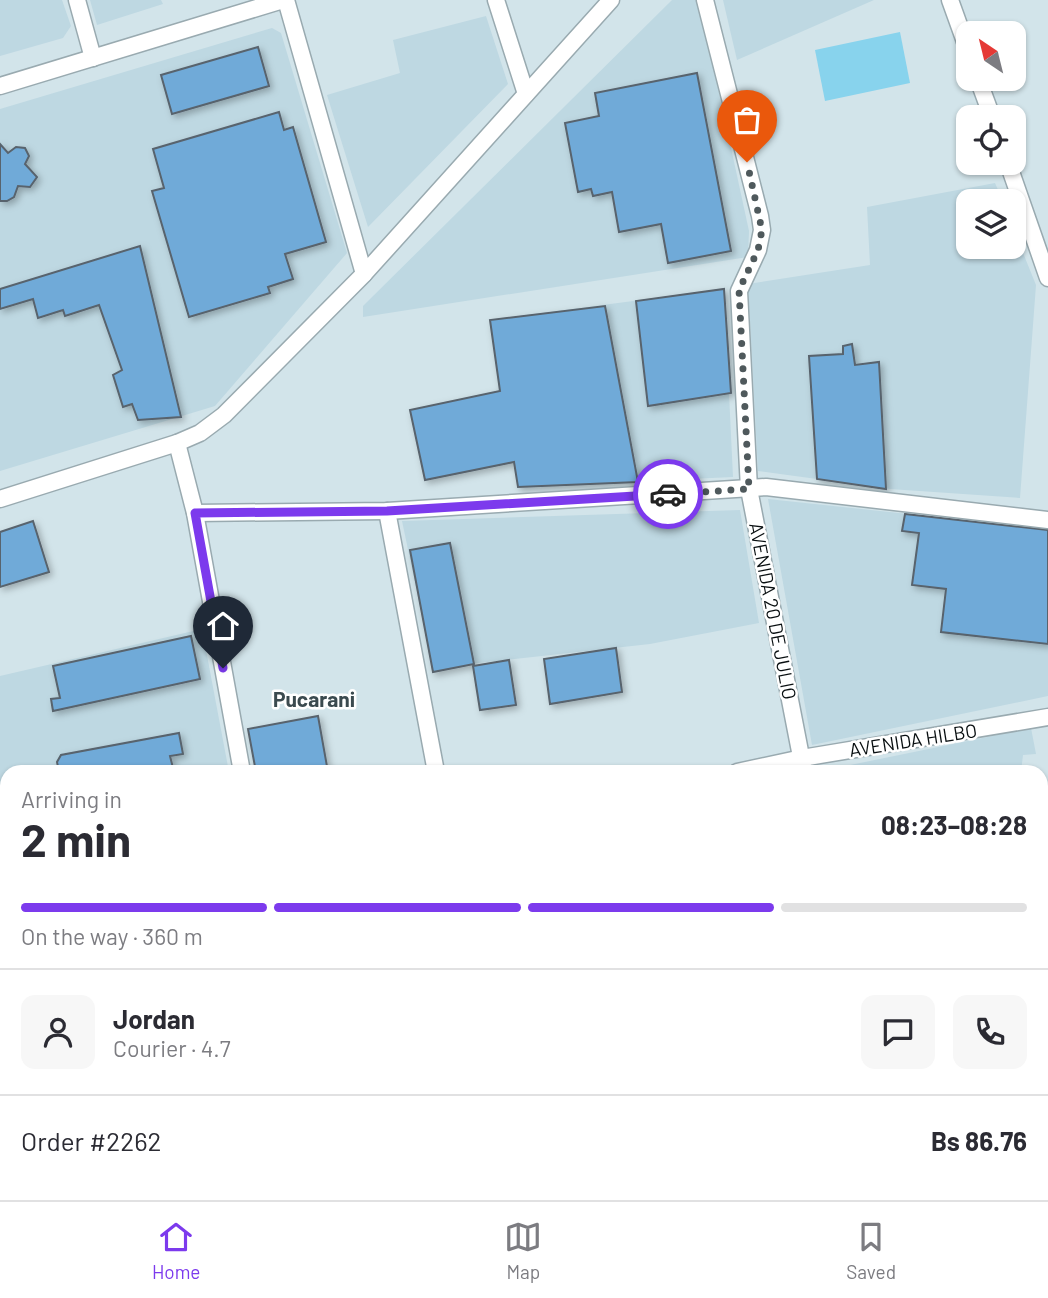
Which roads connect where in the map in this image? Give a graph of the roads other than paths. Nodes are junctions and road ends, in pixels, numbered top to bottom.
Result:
1 (77, 0) edge
2 (284, 0) edge
3 (496, 0) edge
4 (611, 0) edge
5 (705, 0) edge
6 (950, 0) edge
7 (958, 21) edge
8 (93, 58) junction
9 (0, 86) edge
10 (526, 94) junction
11 (1012, 175) edge
12 (364, 274) junction
13 (1048, 278) edge
14 (177, 443) junction
15 (749, 489) junction
16 (0, 499) edge
17 (387, 511) junction
18 (195, 513) junction
19 (1048, 520) edge
20 (1048, 717) edge
21 (241, 765) edge
22 (435, 765) edge
23 (803, 765) edge

1 - 8 street
2 - 8 street
2 - 12 street
3 - 10 street
4 - 10 street
5 - 15 street, AVENIDA 20 DE JULIO
6 - 7 street
8 - 9 street
10 - 12 street
11 - 13 street
12 - 14 street
14 - 16 street
14 - 18 street
15 - 17 street
15 - 19 street
15 - 23 street, AVENIDA 20 DE JULIO
17 - 18 street
17 - 22 street
18 - 21 street
20 - 23 street, AVENIDA HILBO

